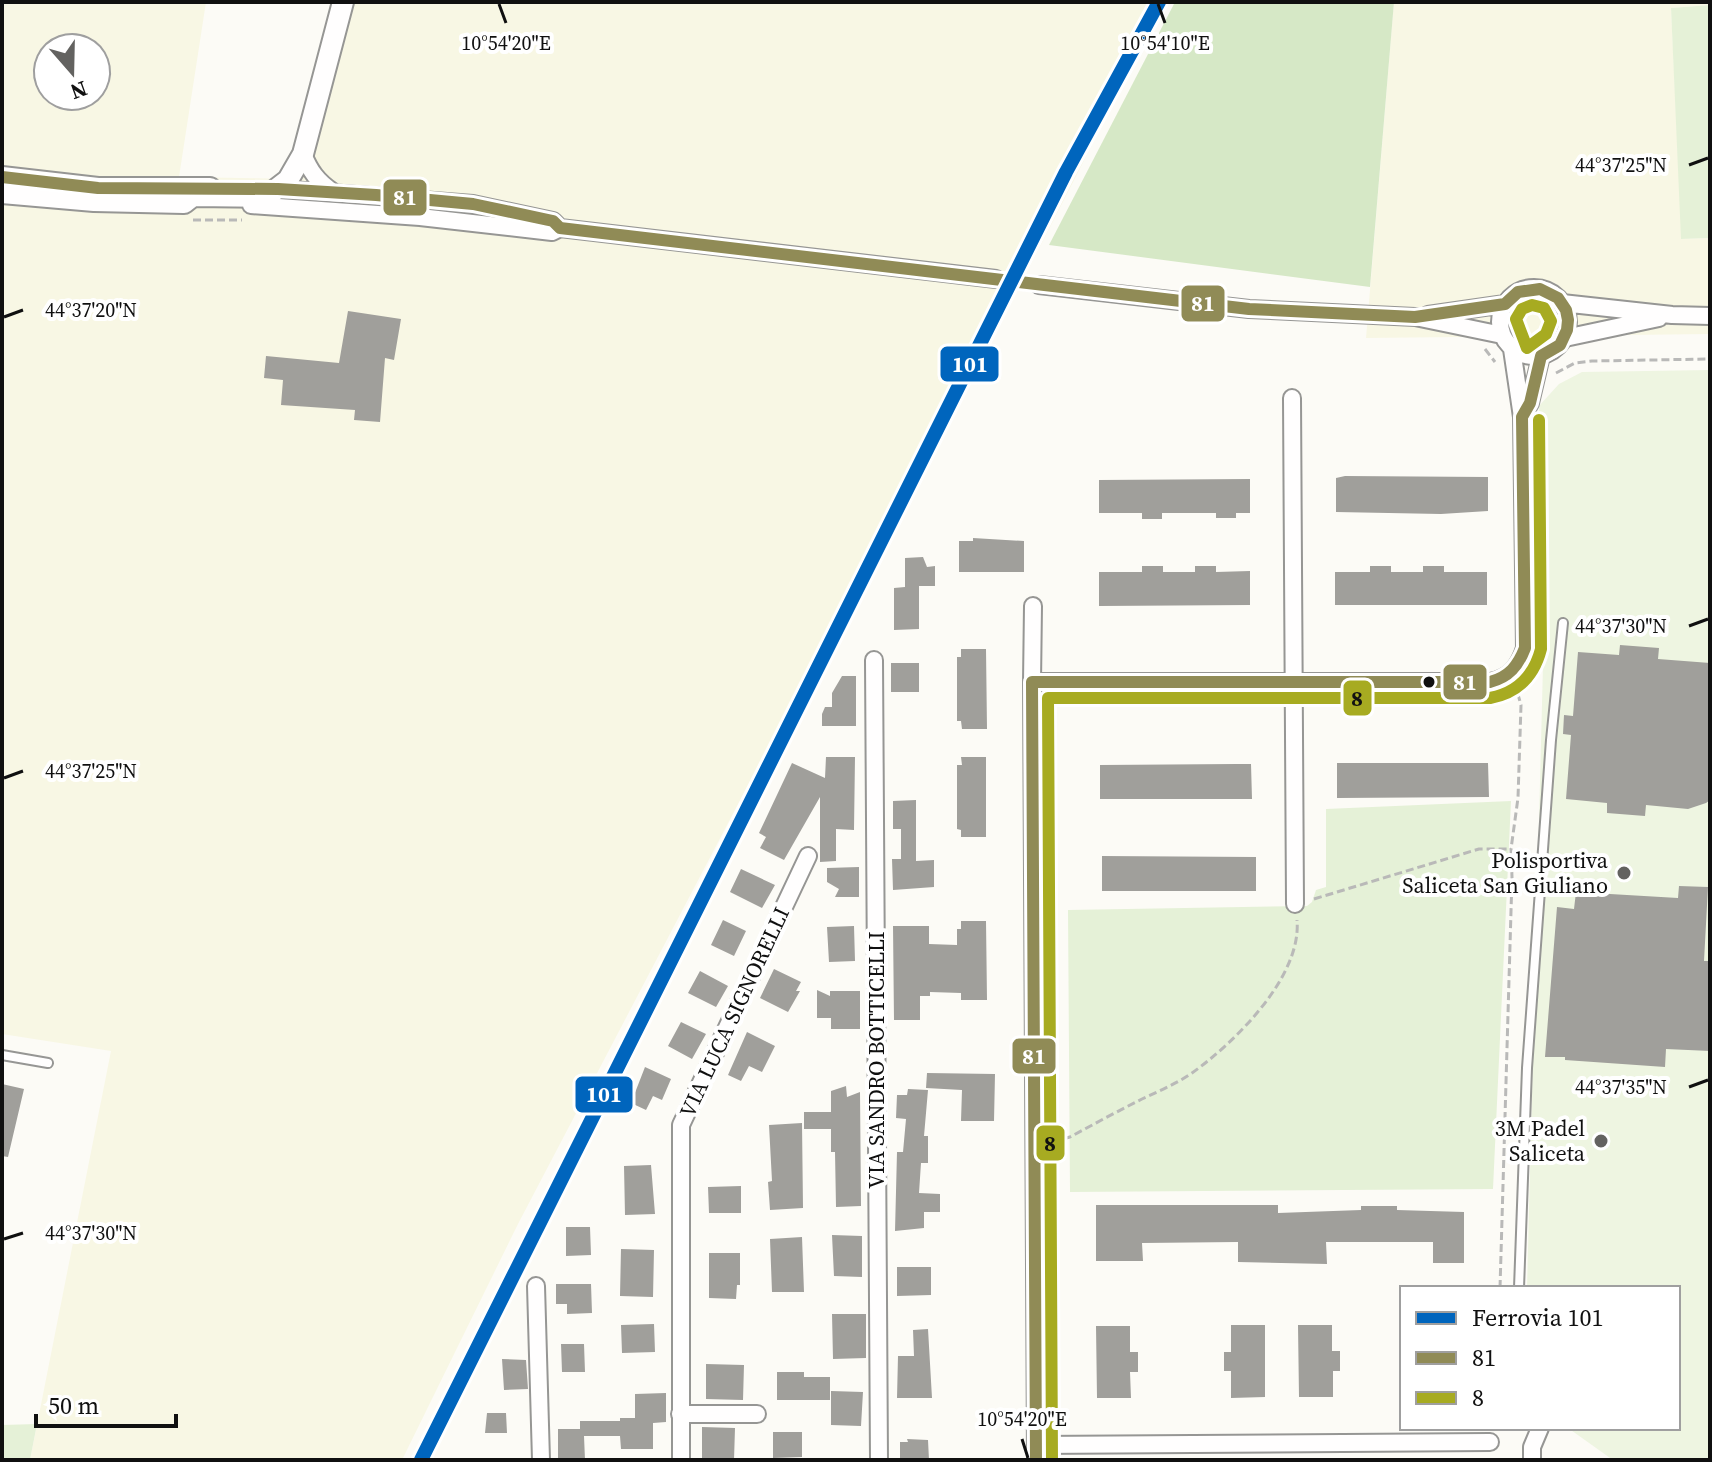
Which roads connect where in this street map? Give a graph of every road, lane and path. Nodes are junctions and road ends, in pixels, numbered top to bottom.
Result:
1 (343, 2) edge
2 (303, 154) junction
3 (2, 177) edge
4 (278, 189) junction
5 (334, 192) junction
6 (2, 193) edge
7 (376, 195) junction
8 (184, 203) junction
9 (442, 219) junction
10 (560, 228) junction
11 (996, 279) tunnel mouth
12 (1039, 285) tunnel mouth
13 (1562, 303) junction
14 (1505, 304) junction
15 (1672, 315) junction
16 (1710, 316) edge
17 (1415, 317) junction
18 (1565, 338) junction
19 (1507, 342) junction
20 (1476, 345) dead end
21 (1541, 356) junction
22 (1710, 359) edge
23 (1500, 367) dead end
24 (1532, 392) junction
25 (1292, 398) dead end
26 (1522, 417) junction
27 (1033, 606) dead end
28 (1563, 623) dead end
29 (874, 660) dead end
30 (1512, 672) junction
31 (1032, 682) junction
32 (1294, 682) junction
33 (1511, 849) junction
34 (808, 856) dead end
35 (1295, 904) junction
36 (2, 1055) edge
37 (48, 1063) dead end
38 (1034, 1147) junction
39 (536, 1286) dead end
40 (1500, 1286) edge
41 (1519, 1286) edge
42 (680, 1414) junction
43 (757, 1414) dead end
44 (1539, 1430) edge
45 (1490, 1442) dead end
46 (1036, 1452) edge
47 (541, 1460) edge
48 (681, 1460) edge
49 (879, 1460) edge
50 (1532, 1460) edge

1 - 2 street
2 - 4 street
2 - 5 street
3 - 4 street
4 - 5 street
4 - 8 street
5 - 7 street
6 - 8 street
7 - 9 street
7 - 10 street
8 - 9 street
9 - 10 street
10 - 11 street
12 - 17 street
13 - 14 street
13 - 15 street
13 - 18 street
14 - 17 street
14 - 19 street
15 - 16 street
15 - 18 street
17 - 19 street
18 - 21 street
19 - 21 street
19 - 26 street
20 - 23 path
21 - 24 street
22 - 24 path
24 - 26 street
25 - 32 street
26 - 30 street
27 - 31 street
28 - 41 lane
29 - 49 street, VIA SANDRO BOTTICELLI
30 - 32 street
30 - 33 path
31 - 32 street
31 - 38 street
32 - 35 street
33 - 35 path
33 - 40 path
34 - 42 street, VIA LUCA SIGNORELLI
35 - 38 path
36 - 37 lane
38 - 46 street
39 - 47 street
42 - 43 street
42 - 48 street, VIA LUCA SIGNORELLI
44 - 50 street
45 - 46 street

